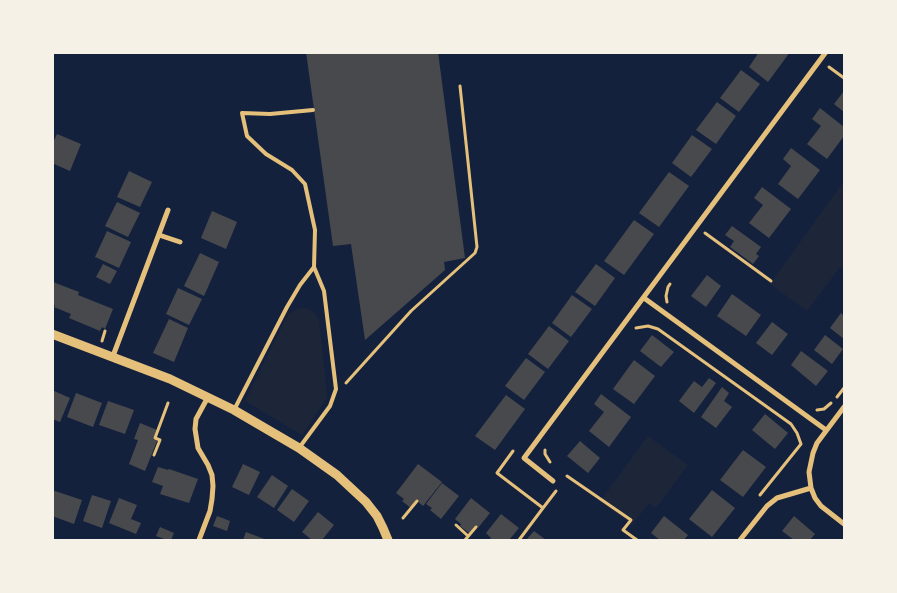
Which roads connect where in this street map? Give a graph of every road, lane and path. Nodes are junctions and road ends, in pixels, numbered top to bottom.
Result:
1 (826, 52) edge
2 (821, 60) junction
3 (830, 67) junction
4 (824, 75) dead end
5 (844, 78) edge
6 (460, 86) dead end
7 (313, 110) dead end
8 (168, 210) dead end
9 (697, 226) junction
10 (159, 235) junction
11 (180, 242) dead end
12 (314, 267) junction
13 (673, 280) dead end
14 (771, 281) dead end
15 (644, 298) junction
16 (668, 305) dead end
17 (105, 331) dead end
18 (630, 331) dead end
19 (52, 334) edge
20 (101, 341) dead end
21 (113, 356) junction
22 (844, 388) edge
23 (336, 389) junction
24 (208, 397) junction
25 (168, 403) dead end
26 (844, 407) edge
27 (234, 410) junction
28 (815, 410) dead end
29 (826, 430) junction
30 (544, 447) dead end
31 (299, 448) junction
32 (514, 450) dead end
33 (154, 455) dead end
34 (555, 466) dead end
35 (561, 471) dead end
36 (567, 476) junction
37 (553, 481) dead end
38 (562, 483) dead end
39 (811, 488) junction
40 (558, 489) dead end
41 (417, 501) dead end
42 (756, 501) dead end
43 (543, 508) junction
44 (403, 518) dead end
45 (844, 524) edge
46 (456, 525) dead end
47 (476, 527) dead end
48 (468, 536) junction
49 (200, 540) edge
50 (388, 540) edge
51 (465, 540) edge
52 (519, 540) edge
53 (637, 540) edge
54 (740, 540) edge

1 - 2 street
2 - 3 path
2 - 9 street
3 - 4 path
3 - 5 path
6 - 23 path
7 - 12 lane
8 - 10 street
9 - 14 path
9 - 15 street
10 - 11 street
10 - 21 street
12 - 23 lane
12 - 27 lane
13 - 16 path
15 - 29 street
15 - 37 street
17 - 20 path
18 - 42 path
19 - 21 street
21 - 24 street
22 - 28 path
23 - 31 lane
24 - 27 street
24 - 49 street
25 - 33 path
26 - 29 street
27 - 31 street
29 - 39 street
30 - 34 path
31 - 50 street
32 - 43 path
35 - 36 path
36 - 38 path
36 - 53 path
39 - 45 street
39 - 54 street
40 - 43 path
41 - 44 path
43 - 52 path
46 - 48 path
47 - 48 path
48 - 51 path

